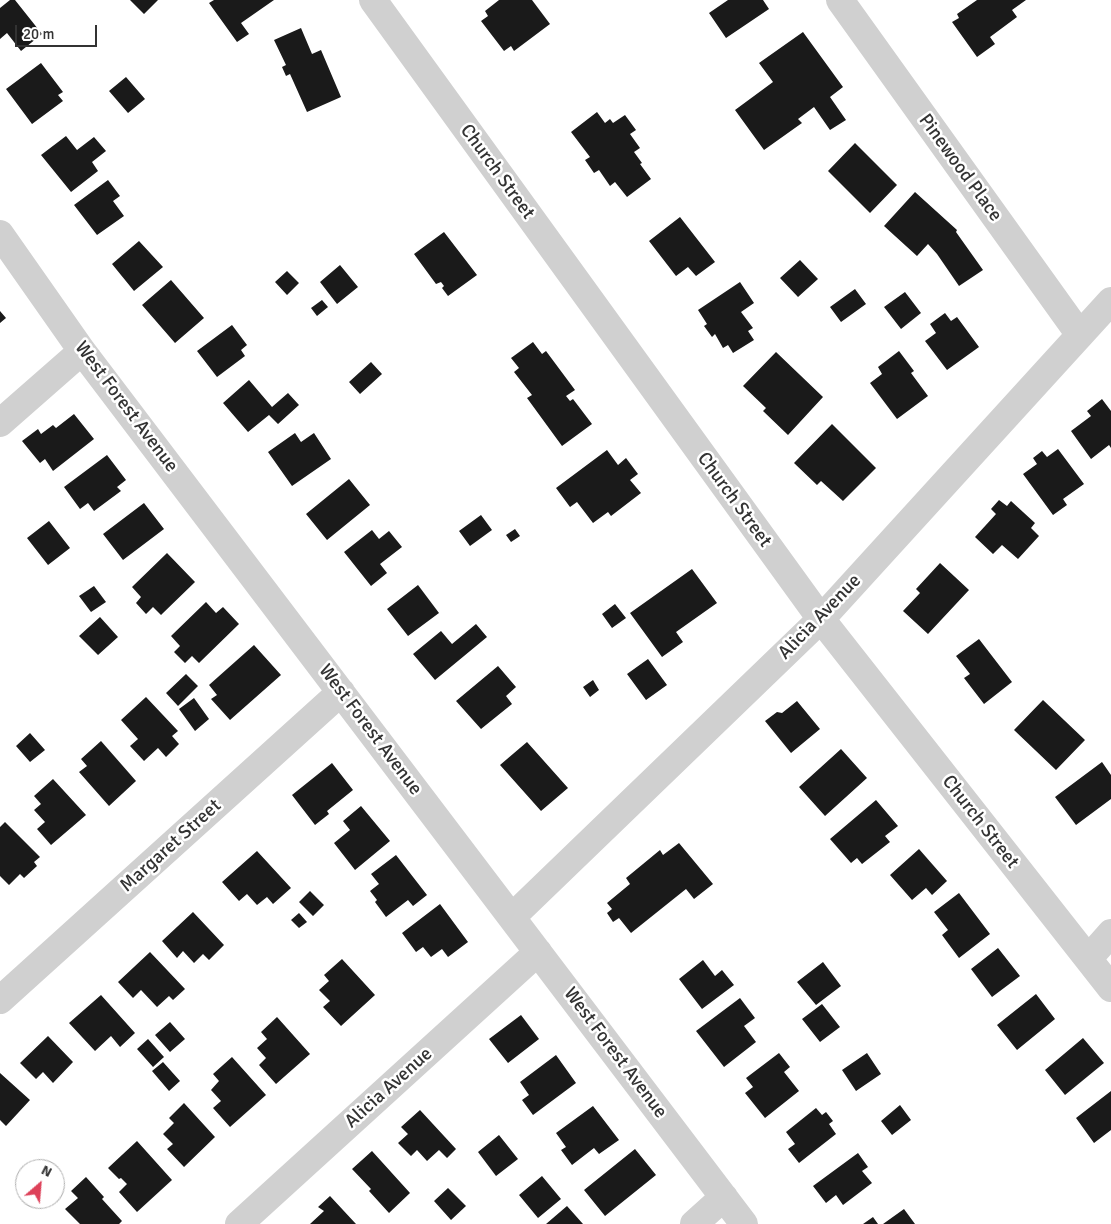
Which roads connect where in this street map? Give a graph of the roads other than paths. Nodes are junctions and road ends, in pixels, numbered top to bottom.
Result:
1 (373, 0) edge
2 (840, 0) edge
3 (0, 234) edge
4 (1111, 301) edge
5 (1080, 335) junction
6 (82, 351) junction
7 (0, 422) edge
8 (821, 619) junction
9 (341, 692) junction
10 (512, 917) junction
11 (1111, 933) edge
12 (538, 952) junction
13 (1088, 958) junction
14 (1111, 988) edge
15 (0, 1000) edge
16 (724, 1197) junction
17 (239, 1224) edge
18 (694, 1224) edge
19 (744, 1224) edge

1 - 8 street, Church Street
2 - 5 street, Pinewood Place
3 - 6 street, West Forest Avenue
4 - 5 street, Alicia Avenue
5 - 8 street, Alicia Avenue
6 - 7 street
6 - 9 street, West Forest Avenue
8 - 10 street, Alicia Avenue
8 - 13 street, Church Street
9 - 10 street, West Forest Avenue
9 - 15 street, Margaret Street
10 - 12 street, West Forest Avenue
11 - 13 street
12 - 16 street, West Forest Avenue
12 - 17 street, Alicia Avenue
13 - 14 street, Church Street
16 - 18 street
16 - 19 street, West Forest Avenue

